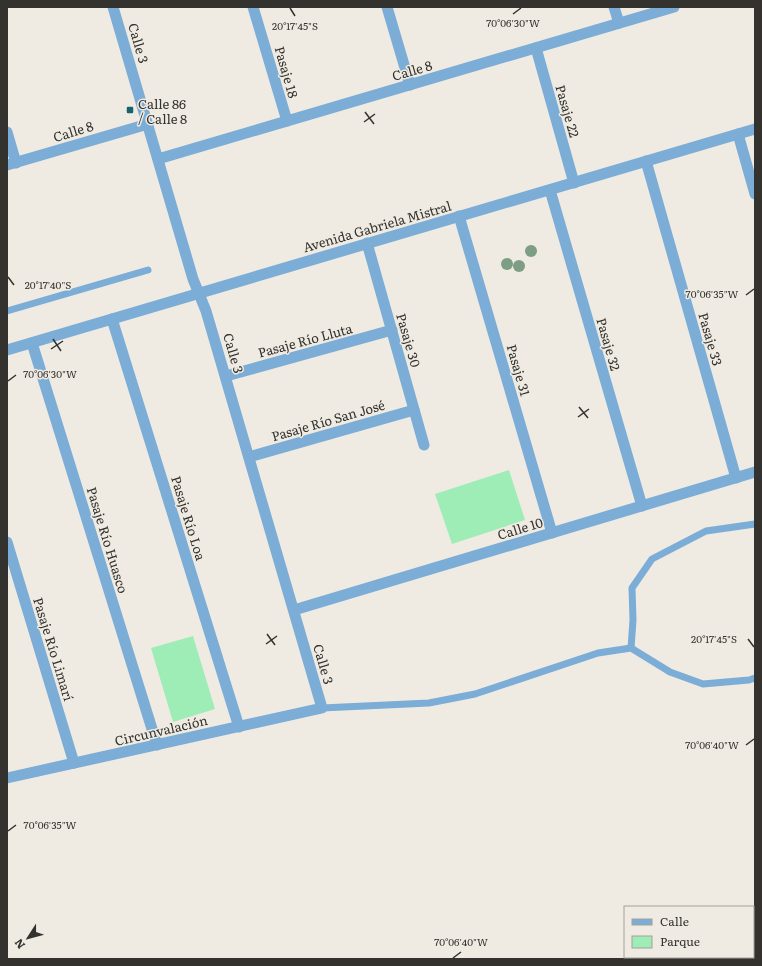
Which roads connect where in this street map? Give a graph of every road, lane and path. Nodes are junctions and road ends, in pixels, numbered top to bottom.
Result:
1 (113, 7) edge
2 (253, 7) edge
3 (387, 7) edge
4 (614, 7) edge
5 (674, 7) edge
6 (619, 23) junction
7 (536, 48) junction
8 (410, 85) junction
9 (287, 121) junction
10 (148, 124) junction
11 (755, 130) edge
12 (7, 132) edge
13 (738, 134) junction
14 (158, 159) junction
15 (646, 162) junction
16 (11, 164) edge
17 (574, 183) junction
18 (550, 190) junction
19 (755, 194) edge
20 (459, 216) junction
21 (367, 243) junction
22 (148, 270) dead end
23 (199, 293) junction
24 (7, 311) edge
25 (112, 319) junction
26 (392, 330) junction
27 (32, 342) junction
28 (7, 350) edge
29 (226, 376) junction
30 (414, 410) junction
31 (424, 444) dead end
32 (249, 457) junction
33 (755, 472) edge
34 (736, 478) junction
35 (642, 506) junction
36 (755, 524) edge
37 (552, 533) junction
38 (7, 542) edge
39 (294, 610) junction
40 (630, 648) junction
41 (755, 678) edge
42 (322, 708) junction
43 (239, 727) junction
44 (157, 745) junction
45 (74, 763) junction
46 (7, 778) edge

1 - 10 street, Calle 3
2 - 9 street, Pasaje 18
3 - 8 street
4 - 6 street
5 - 6 street, Calle 8
6 - 7 street, Calle 8
7 - 8 street, Calle 8
7 - 17 street, Pasaje 22
8 - 9 street, Calle 8
9 - 14 street, Calle 8
10 - 14 street, Calle 3
10 - 16 street, Calle 8
11 - 13 street, Avenida Gabriela Mistral
12 - 16 street
13 - 15 street, Avenida Gabriela Mistral
13 - 19 street
14 - 23 street, Calle 3
15 - 17 street, Avenida Gabriela Mistral
15 - 34 street, Pasaje 33
17 - 18 street, Avenida Gabriela Mistral
18 - 20 street, Avenida Gabriela Mistral
18 - 35 street, Pasaje 32
20 - 21 street, Avenida Gabriela Mistral
20 - 37 street, Pasaje 31
21 - 23 street, Avenida Gabriela Mistral
21 - 26 street, Pasaje 30
22 - 24 lane
23 - 25 street, Avenida Gabriela Mistral
23 - 29 street, Calle 3
25 - 27 street, Avenida Gabriela Mistral
25 - 43 street, Pasaje Río Loa
26 - 29 street, Pasaje Río Lluta
26 - 30 street, Pasaje 30
27 - 28 street, Avenida Gabriela Mistral
27 - 44 street, Pasaje Río Huasco
29 - 32 street, Calle 3
30 - 31 street, Pasaje 30
30 - 32 street, Pasaje Río San José
32 - 39 street, Calle 3
33 - 34 street, Calle 10
34 - 35 street, Calle 10
35 - 37 street, Calle 10
36 - 40 lane
37 - 39 street, Calle 10
38 - 45 street, Pasaje Río Limarí
39 - 42 street, Calle 3
40 - 41 lane
40 - 42 lane
42 - 43 street, Circunvalación
43 - 44 street, Circunvalación
44 - 45 street, Circunvalación
45 - 46 street, Circunvalación

